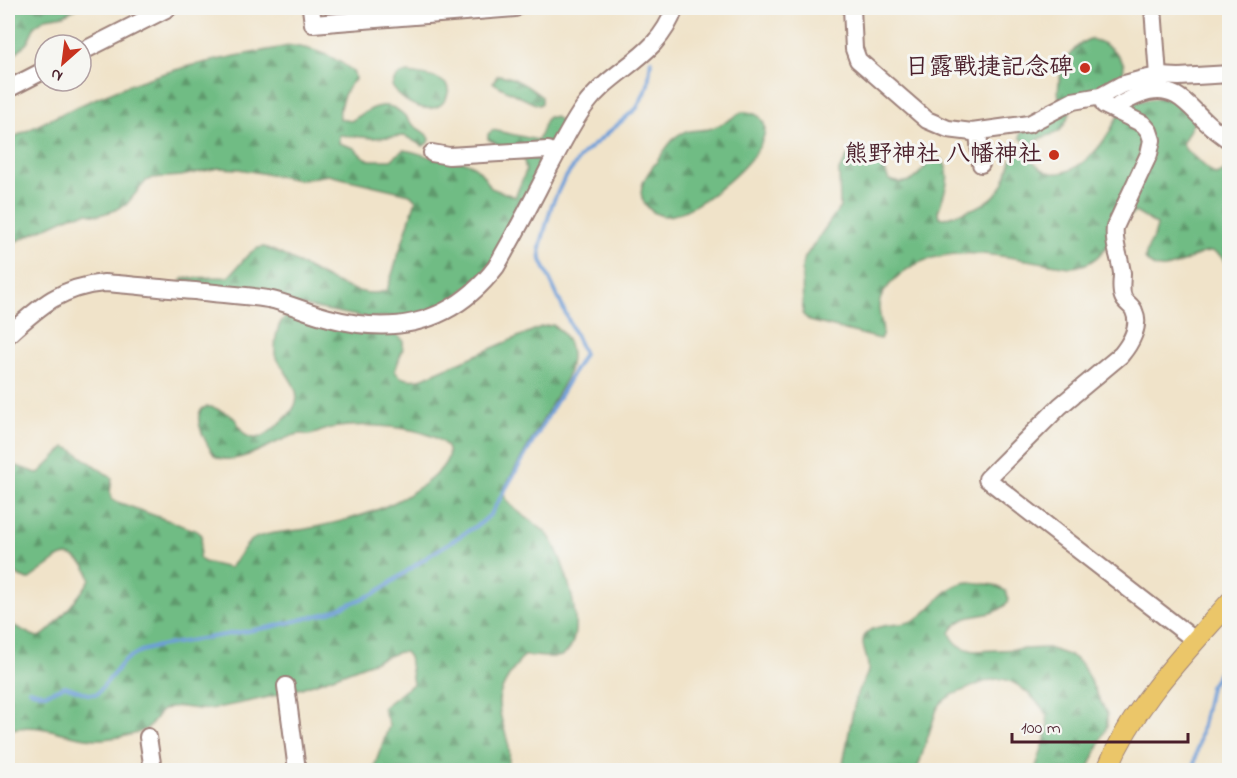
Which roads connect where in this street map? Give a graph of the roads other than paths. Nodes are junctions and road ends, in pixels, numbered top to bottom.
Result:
1 (168, 8) edge
2 (311, 8) edge
3 (515, 8) edge
4 (675, 8) edge
5 (852, 8) edge
6 (1153, 8) edge
7 (93, 46) edge
8 (1230, 74) edge
9 (33, 76) edge
10 (1158, 76) junction
11 (8, 89) edge
12 (1101, 96) junction
13 (1116, 110) junction
14 (978, 132) junction
15 (1230, 141) edge
16 (432, 153) dead end
17 (556, 154) junction
18 (981, 164) dead end
19 (8, 335) edge
20 (1230, 602) edge
21 (1196, 641) junction
22 (286, 686) dead end
23 (148, 737) dead end
24 (153, 771) edge
25 (297, 771) edge
26 (1107, 771) edge

1 - 7 street
2 - 3 street
4 - 17 street
5 - 14 street
6 - 10 street
8 - 10 street
9 - 11 street
10 - 12 street
12 - 13 street
12 - 14 street
13 - 15 street
13 - 21 street
14 - 18 street
16 - 17 street
17 - 19 street
20 - 21 main road
21 - 26 main road
22 - 25 street
23 - 24 street

